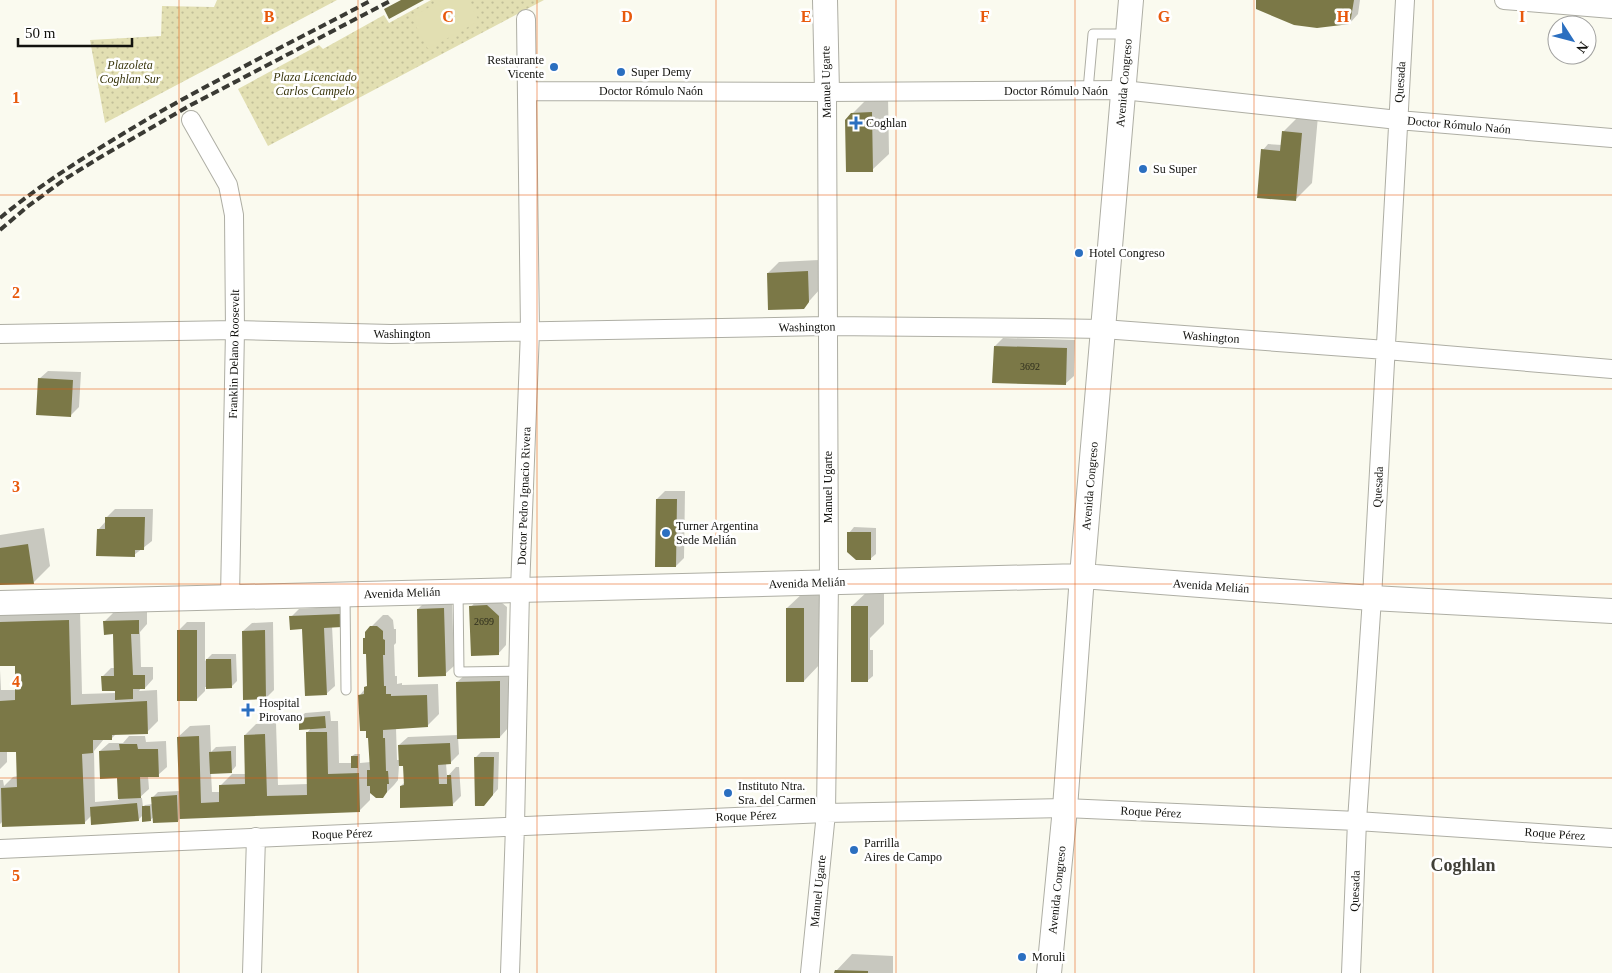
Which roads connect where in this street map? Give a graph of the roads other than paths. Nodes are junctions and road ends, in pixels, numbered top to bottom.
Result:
1 (825, 0) edge
2 (1131, 0) edge
3 (1405, 0) edge
4 (1504, 0) edge
5 (1612, 9) edge
6 (526, 19) dead end
7 (1128, 34) junction
8 (1088, 90) junction
9 (1123, 90) junction
10 (527, 91) junction
11 (827, 92) junction
12 (191, 120) dead end
13 (1398, 120) junction
14 (1612, 138) edge
15 (827, 326) junction
16 (1103, 329) junction
17 (234, 330) junction
18 (530, 331) junction
19 (0, 334) edge
20 (1386, 350) junction
21 (1612, 369) edge
22 (1082, 576) junction
23 (829, 582) junction
24 (520, 590) junction
25 (458, 591) junction
26 (345, 595) junction
27 (230, 598) junction
28 (1372, 598) junction
29 (0, 603) edge
30 (1612, 611) edge
31 (519, 671) junction
32 (346, 690) dead end
33 (1065, 808) junction
34 (826, 813) junction
35 (1357, 822) junction
36 (516, 826) junction
37 (256, 837) junction
38 (1612, 838) edge
39 (0, 848) edge
40 (252, 973) edge
41 (510, 973) edge
42 (810, 973) edge
43 (1049, 973) edge
44 (1352, 973) edge

1 - 11 street, Manuel Ugarte
2 - 7 street, Avenida Congreso
3 - 13 street, Quesada
4 - 5 street
6 - 10 street, Doctor Pedro Ignacio Rivera
7 - 8 lane
7 - 9 street, Avenida Congreso
8 - 9 street, Doctor Rómulo Naón
8 - 11 street, Doctor Rómulo Naón
9 - 13 street, Doctor Rómulo Naón
9 - 16 street, Avenida Congreso
10 - 11 street, Doctor Rómulo Naón
10 - 18 street, Doctor Pedro Ignacio Rivera
11 - 15 street, Manuel Ugarte
12 - 17 street, Franklin Delano Roosevelt
13 - 14 street, Doctor Rómulo Naón
13 - 20 street, Quesada
15 - 16 street, Washington
15 - 18 street, Washington
15 - 23 street, Manuel Ugarte
16 - 20 street, Washington
16 - 22 street, Avenida Congreso
17 - 18 street, Washington
17 - 19 street, Washington
17 - 27 street, Franklin Delano Roosevelt
18 - 24 street, Doctor Pedro Ignacio Rivera
20 - 21 street, Washington
20 - 28 street, Quesada
22 - 23 street, Avenida Melián
22 - 28 street, Avenida Melián
22 - 33 street, Avenida Congreso
23 - 24 street, Avenida Melián
23 - 34 street, Manuel Ugarte
24 - 25 street, Avenida Melián
24 - 31 street, Doctor Pedro Ignacio Rivera
25 - 26 street, Avenida Melián
25 - 31 lane
26 - 27 street, Avenida Melián
26 - 32 lane
27 - 29 street, Avenida Melián
28 - 30 street, Avenida Melián
28 - 35 street, Quesada
31 - 36 street, Doctor Pedro Ignacio Rivera
33 - 34 street, Roque Pérez
33 - 35 street, Roque Pérez
33 - 43 street, Avenida Congreso
34 - 36 street, Roque Pérez
34 - 42 street, Manuel Ugarte
35 - 38 street, Roque Pérez
35 - 44 street, Quesada
36 - 37 street, Roque Pérez
36 - 41 street, Doctor Pedro Ignacio Rivera
37 - 39 street, Roque Pérez
37 - 40 street

